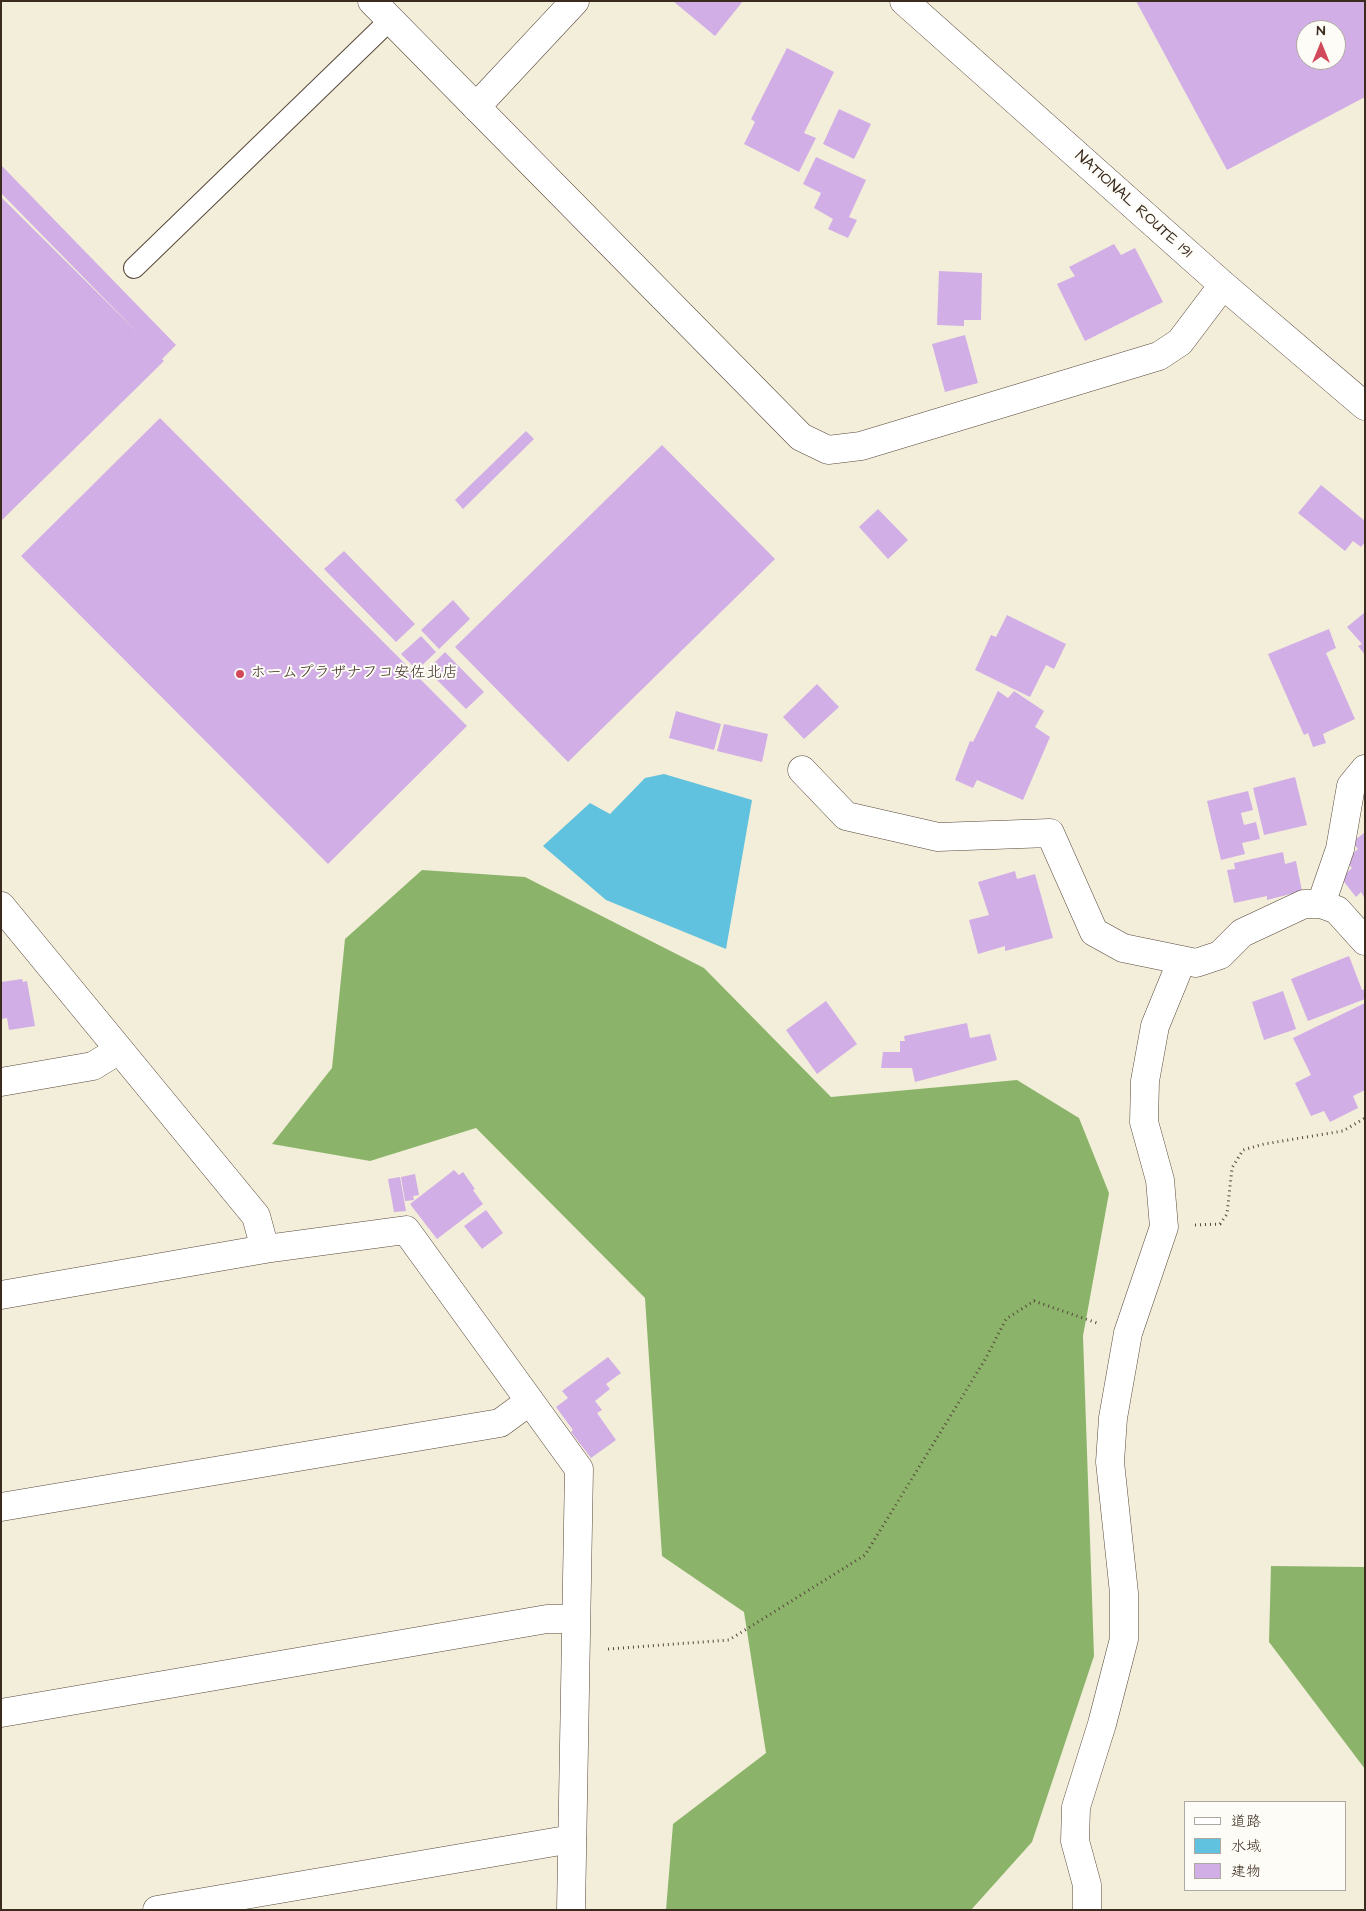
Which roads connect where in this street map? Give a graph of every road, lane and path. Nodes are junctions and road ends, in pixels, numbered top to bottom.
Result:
1 (575, 1) edge
2 (904, 1) edge
3 (381, 11) edge
4 (476, 108) junction
5 (134, 268) dead end
6 (1222, 285) junction
7 (1365, 406) edge
8 (1365, 769) edge
9 (802, 770) dead end
10 (1321, 904) junction
11 (1, 906) edge
12 (1365, 941) edge
13 (1182, 960) junction
14 (119, 1050) junction
15 (1, 1082) edge
16 (1365, 1118) edge
17 (1164, 1227) junction
18 (265, 1249) junction
19 (1, 1295) edge
20 (1128, 1333) junction
21 (530, 1401) junction
22 (1, 1507) edge
23 (576, 1619) junction
24 (575, 1651) junction
25 (1, 1713) edge
26 (572, 1839) junction
27 (157, 1910) edge
28 (571, 1910) edge
29 (1087, 1910) edge

1 - 4 main road
2 - 6 main road, NATIONAL ROUTE 191
3 - 4 main road
3 - 5 lane
4 - 6 main road
6 - 7 main road, NATIONAL ROUTE 191
8 - 10 main road
9 - 13 main road
10 - 12 main road
10 - 13 main road
11 - 14 main road
13 - 17 main road
14 - 15 main road
14 - 18 main road
16 - 17 path
17 - 20 main road
18 - 19 main road
18 - 21 main road
20 - 24 path
20 - 29 main road
21 - 22 main road
21 - 23 main road
23 - 24 main road
23 - 25 main road
24 - 26 main road
26 - 27 main road
26 - 28 main road

